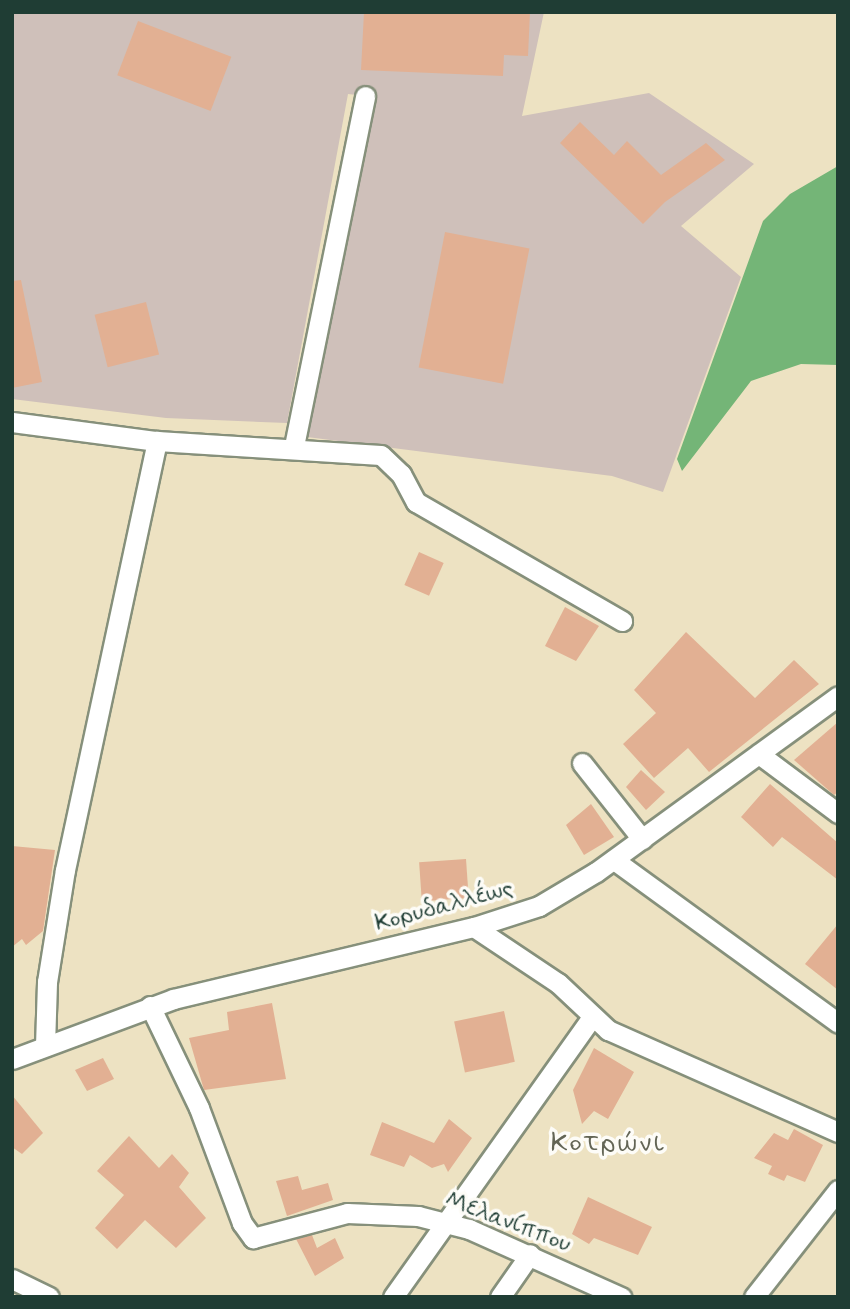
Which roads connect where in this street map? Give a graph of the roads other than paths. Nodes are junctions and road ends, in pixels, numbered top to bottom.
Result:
1 (365, 96) dead end
2 (12, 422) edge
3 (157, 441) junction
4 (294, 446) junction
5 (622, 621) dead end
6 (838, 696) edge
7 (759, 754) junction
8 (582, 763) dead end
9 (838, 813) edge
10 (642, 839) junction
11 (614, 860) junction
12 (474, 926) junction
13 (150, 1006) junction
14 (591, 1018) junction
15 (838, 1023) edge
16 (45, 1046) junction
17 (12, 1059) edge
18 (838, 1132) edge
19 (838, 1190) edge
20 (449, 1222) junction
21 (530, 1254) junction
22 (12, 1279) edge
23 (49, 1297) edge
24 (393, 1297) edge
25 (500, 1297) edge
26 (621, 1297) edge
27 (754, 1297) edge

1 - 4 street
2 - 3 street
3 - 4 street
3 - 16 street
4 - 5 street
6 - 7 street, Κορυδαλλέως
7 - 9 street
7 - 10 street, Κορυδαλλέως
8 - 10 street
10 - 11 street, Κορυδαλλέως
11 - 12 street, Κορυδαλλέως
11 - 15 street
12 - 13 street, Κορυδαλλέως
12 - 14 street
13 - 16 street, Κορυδαλλέως
13 - 20 street, Μελανίππου
14 - 18 street
14 - 20 street
16 - 17 street, Κορυδαλλέως
19 - 27 street
20 - 21 street, Μελανίππου
20 - 24 street
21 - 25 street
21 - 26 street, Μελανίππου
22 - 23 street

